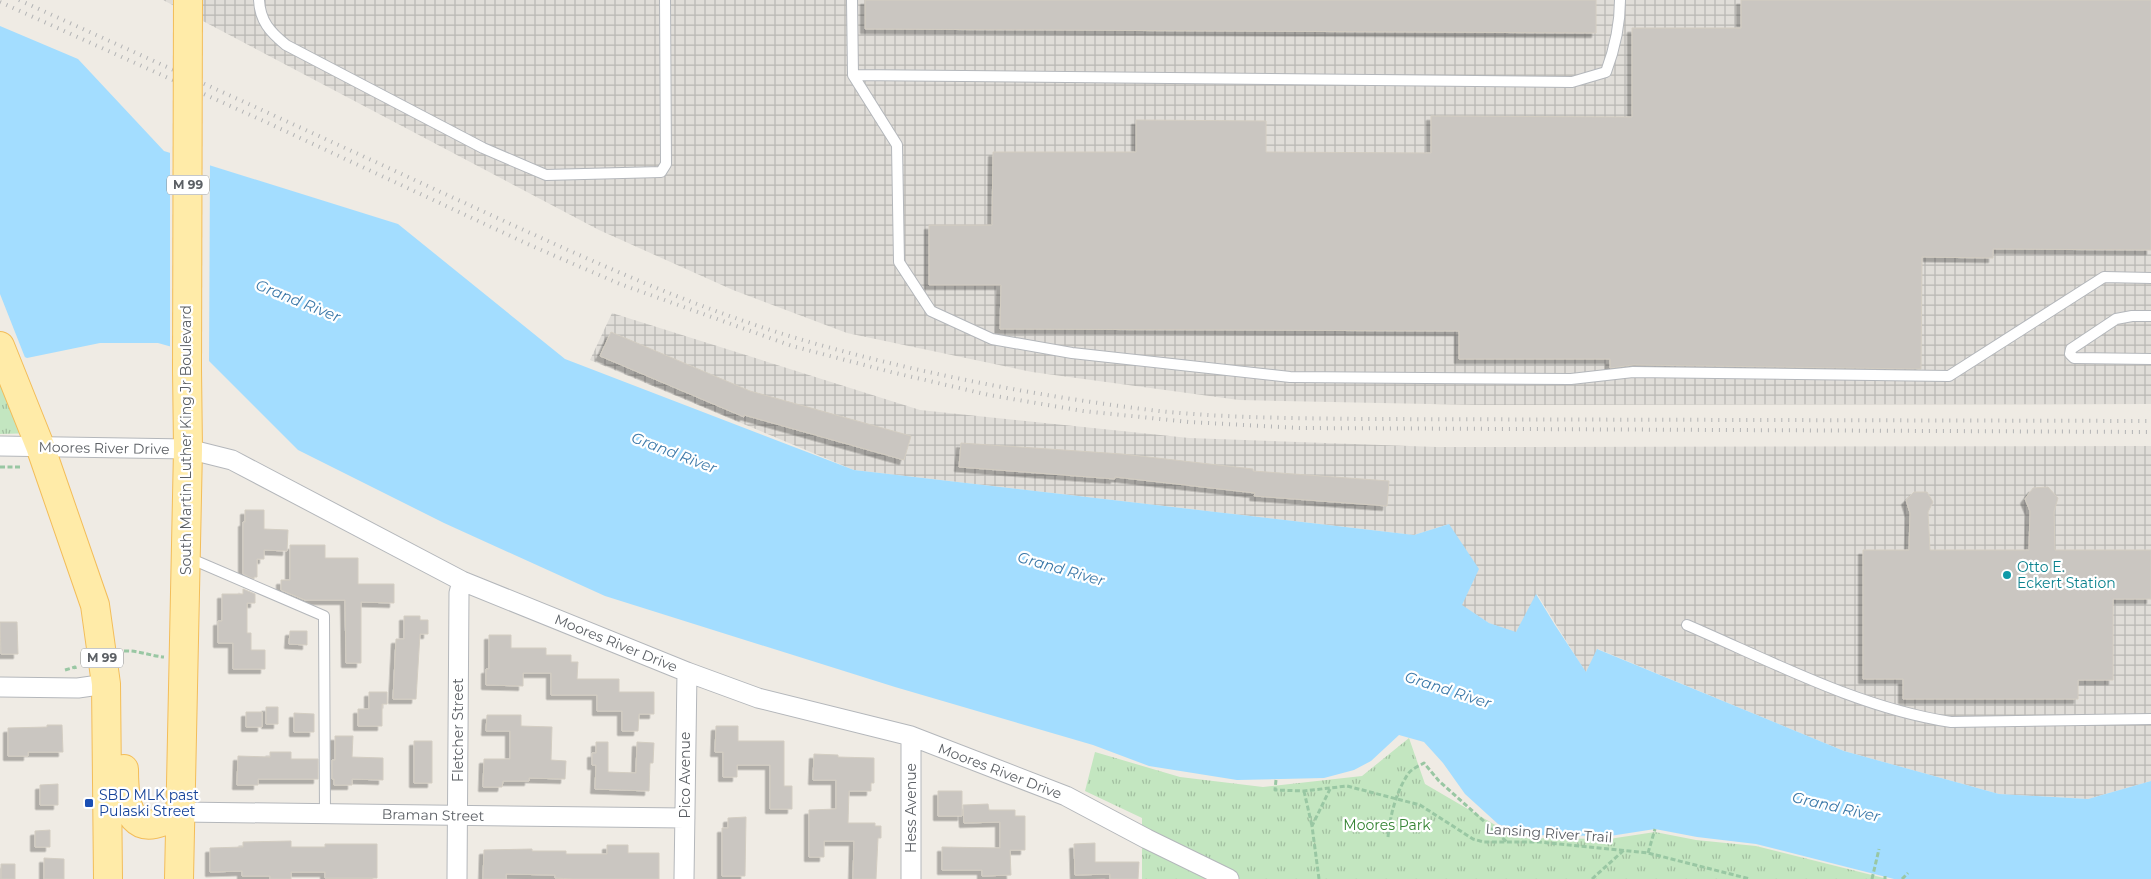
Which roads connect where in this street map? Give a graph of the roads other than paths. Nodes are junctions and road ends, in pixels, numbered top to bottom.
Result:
1 (188, 0) edge
2 (259, 0) edge
3 (665, 0) edge
4 (852, 0) edge
5 (1620, 0) edge
6 (853, 75) junction
7 (2151, 278) edge
8 (2151, 316) edge
9 (0, 346) edge
10 (2151, 358) edge
11 (0, 446) edge
12 (40, 446) junction
13 (188, 449) junction
14 (185, 557) junction
15 (462, 581) junction
16 (1688, 626) dead end
17 (687, 672) junction
18 (106, 684) junction
19 (0, 686) edge
20 (2151, 719) edge
21 (911, 736) junction
22 (181, 812) junction
23 (325, 814) junction
24 (457, 816) junction
25 (685, 818) junction
26 (108, 879) edge
27 (179, 879) edge
28 (457, 879) edge
29 (684, 879) edge
30 (911, 879) edge
31 (1229, 879) edge

1 - 13 main road, South Martin Luther King Jr Boulevard / M 99, bridge
2 - 3 lane
4 - 6 lane
5 - 6 lane
6 - 7 lane
8 - 10 lane
9 - 12 main road, M 99
11 - 12 street, Moores River Drive
12 - 13 street, Moores River Drive
12 - 18 main road, M 99
13 - 14 main road, South Martin Luther King Jr Boulevard / M 99
13 - 15 street, Moores River Drive
14 - 22 main road, South Martin Luther King Jr Boulevard / M 99
14 - 23 lane
15 - 17 street, Moores River Drive
15 - 24 street, Fletcher Street
16 - 20 lane
17 - 21 street, Moores River Drive
17 - 25 street, Pico Avenue
18 - 19 street
18 - 22 main road
18 - 26 main road, M 99
21 - 30 street, Hess Avenue
21 - 31 street, Moores River Drive
22 - 23 street, Braman Street
22 - 27 main road, South Martin Luther King Jr Boulevard / M 99
23 - 24 street, Braman Street
24 - 25 street, Braman Street
24 - 28 street, Fletcher Street
25 - 29 street, Pico Avenue

